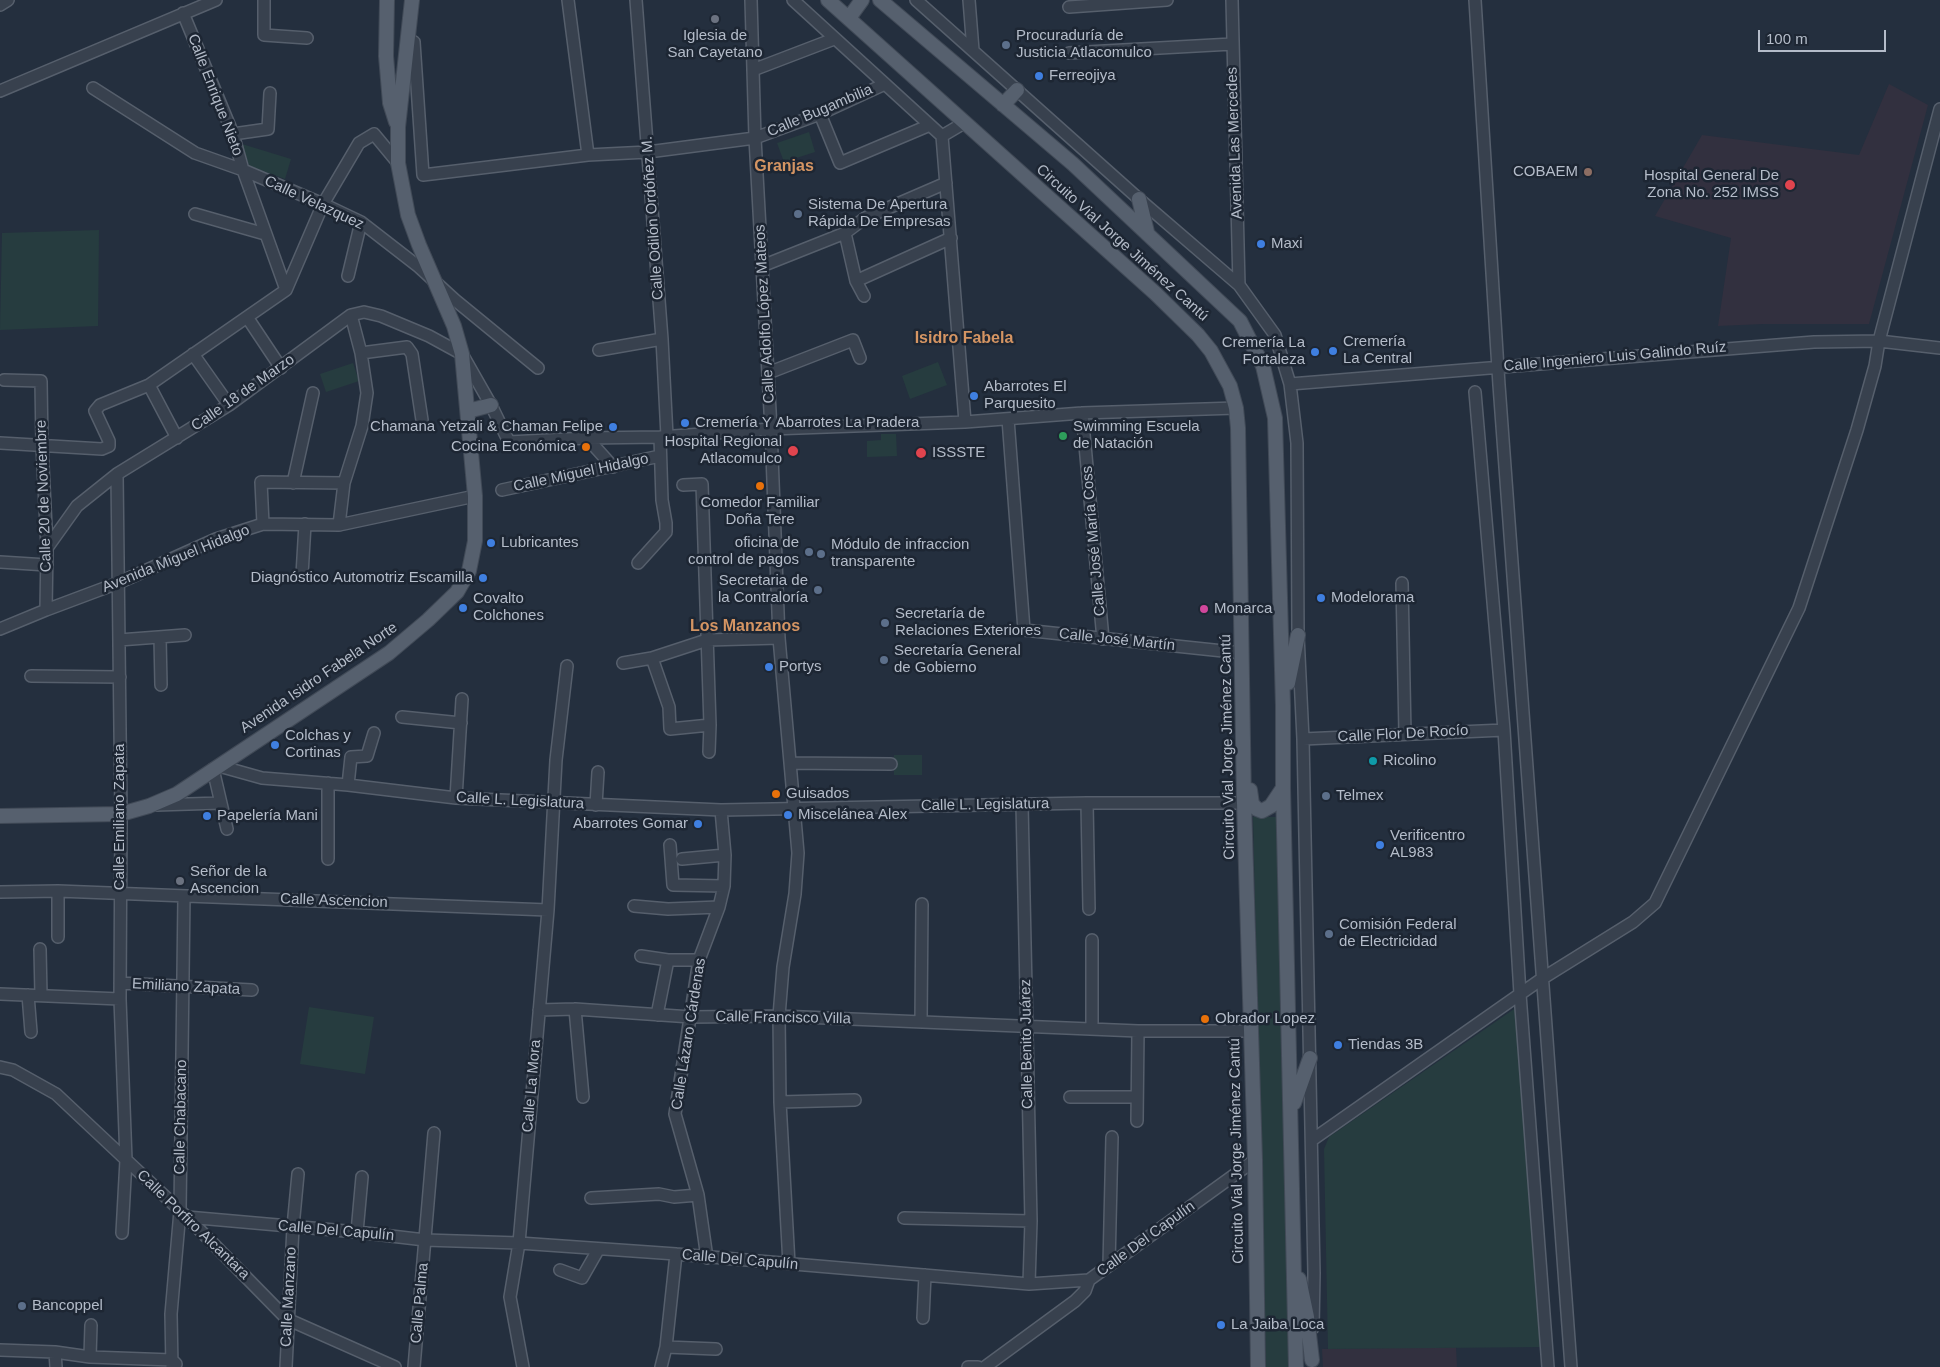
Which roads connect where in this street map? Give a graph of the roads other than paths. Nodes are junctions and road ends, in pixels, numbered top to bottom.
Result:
1 (8, 0) edge
2 (216, 0) edge
3 (264, 0) edge
4 (387, 0) edge
5 (412, 0) edge
6 (568, 0) edge
7 (636, 0) edge
8 (751, 0) edge
9 (793, 0) edge
10 (828, 0) edge
11 (862, 0) edge
12 (880, 0) edge
13 (916, 0) edge
14 (969, 0) edge
15 (1166, 0) edge
16 (1232, 0) edge
17 (1475, 0) edge
18 (0, 5) edge
19 (1069, 8) dead end
20 (183, 13) junction
21 (849, 18) junction
22 (386, 37) junction
23 (307, 38) dead end
24 (834, 39) junction
25 (408, 43) junction
26 (1232, 44) junction
27 (973, 50) junction
28 (1069, 53) dead end
29 (753, 70) junction
30 (885, 84) junction
31 (93, 88) dead end
32 (1017, 90) junction
33 (0, 91) edge
34 (270, 93) dead end
35 (1002, 106) junction
36 (1940, 109) edge
37 (820, 114) junction
38 (964, 123) junction
39 (930, 125) junction
40 (398, 127) junction
41 (233, 134) junction
42 (942, 136) junction
43 (378, 138) junction
44 (755, 138) junction
45 (648, 152) junction
46 (588, 155) junction
47 (398, 163) junction
48 (242, 170) junction
49 (946, 183) junction
50 (1139, 199) junction
51 (323, 204) junction
52 (194, 214) dead end
53 (361, 222) junction
54 (845, 232) junction
55 (1147, 232) junction
56 (265, 234) junction
57 (951, 238) junction
58 (762, 266) junction
59 (348, 276) dead end
60 (856, 281) junction
61 (435, 282) junction
62 (1239, 285) junction
63 (286, 290) junction
64 (864, 296) dead end
65 (351, 315) junction
66 (247, 317) junction
67 (662, 339) junction
68 (1879, 341) junction
69 (1940, 348) edge
70 (599, 350) dead end
71 (361, 353) junction
72 (194, 354) junction
73 (462, 354) junction
74 (860, 358) dead end
75 (1498, 366) junction
76 (281, 368) junction
77 (538, 368) dead end
78 (768, 373) junction
79 (4, 380) dead end
80 (1290, 384) junction
81 (149, 385) junction
82 (1475, 392) dead end
83 (313, 393) dead end
84 (229, 405) junction
85 (491, 405) junction
86 (1236, 408) junction
87 (468, 411) junction
88 (1082, 413) junction
89 (1008, 419) junction
90 (422, 420) dead end
91 (966, 422) junction
92 (771, 429) junction
93 (663, 437) junction
94 (177, 438) junction
95 (587, 438) junction
96 (0, 443) edge
97 (42, 445) junction
98 (660, 456) junction
99 (613, 467) junction
100 (117, 474) junction
101 (293, 483) junction
102 (344, 483) junction
103 (683, 485) dead end
104 (502, 490) dead end
105 (475, 496) junction
106 (263, 524) junction
107 (306, 524) junction
108 (339, 525) junction
109 (47, 548) junction
110 (0, 562) edge
111 (638, 563) dead end
112 (46, 565) junction
113 (302, 575) dead end
114 (118, 583) junction
115 (1402, 583) dead end
116 (46, 610) junction
117 (0, 629) edge
118 (185, 635) dead end
119 (1298, 635) junction
120 (160, 637) junction
121 (779, 638) junction
122 (1103, 639) junction
123 (119, 640) junction
124 (708, 640) junction
125 (1242, 653) junction
126 (652, 658) junction
127 (624, 663) dead end
128 (567, 666) dead end
129 (30, 676) dead end
130 (120, 677) junction
131 (161, 685) dead end
132 (462, 699) dead end
133 (1243, 703) junction
134 (1283, 706) junction
135 (402, 717) dead end
136 (460, 723) junction
137 (710, 725) junction
138 (1504, 730) junction
139 (374, 734) dead end
140 (1405, 734) junction
141 (1303, 739) junction
142 (709, 752) dead end
143 (790, 764) junction
144 (891, 764) dead end
145 (216, 767) junction
146 (598, 772) dead end
147 (328, 783) junction
148 (348, 785) junction
149 (1283, 787) junction
150 (456, 798) junction
151 (1244, 802) junction
152 (221, 803) junction
153 (1086, 803) junction
154 (554, 804) junction
155 (1022, 804) junction
156 (596, 805) junction
157 (149, 806) junction
158 (794, 808) junction
159 (721, 810) junction
160 (121, 814) junction
161 (0, 816) edge
162 (227, 829) dead end
163 (670, 844) dead end
164 (725, 855) junction
165 (328, 859) dead end
166 (682, 859) dead end
167 (724, 886) junction
168 (58, 891) junction
169 (0, 892) edge
170 (119, 894) junction
171 (184, 896) junction
172 (922, 904) dead end
173 (634, 906) dead end
174 (719, 907) junction
175 (1089, 909) dead end
176 (548, 910) junction
177 (58, 937) dead end
178 (1092, 940) dead end
179 (40, 949) dead end
180 (641, 956) dead end
181 (668, 960) junction
182 (699, 960) junction
183 (1542, 978) junction
184 (120, 983) junction
185 (183, 986) junction
186 (252, 990) dead end
187 (0, 994) edge
188 (1520, 994) junction
189 (28, 995) junction
190 (41, 995) junction
191 (120, 999) junction
192 (575, 1009) junction
193 (539, 1010) junction
194 (656, 1015) junction
195 (780, 1016) junction
196 (691, 1017) junction
197 (921, 1022) junction
198 (1027, 1027) junction
199 (1092, 1029) junction
200 (1138, 1031) junction
201 (1251, 1031) junction
202 (31, 1032) dead end
203 (1310, 1058) junction
204 (0, 1067) edge
205 (583, 1097) dead end
206 (1070, 1097) dead end
207 (1136, 1097) junction
208 (855, 1100) dead end
209 (780, 1102) junction
210 (1291, 1111) junction
211 (1137, 1121) dead end
212 (434, 1134) dead end
213 (1112, 1137) dead end
214 (1312, 1140) junction
215 (126, 1160) junction
216 (1255, 1160) junction
217 (298, 1174) dead end
218 (362, 1177) dead end
219 (698, 1195) junction
220 (591, 1198) dead end
221 (184, 1214) junction
222 (904, 1218) dead end
223 (1031, 1221) junction
224 (293, 1227) junction
225 (357, 1232) junction
226 (122, 1233) dead end
227 (425, 1240) junction
228 (519, 1244) junction
229 (598, 1250) junction
230 (1292, 1252) junction
231 (676, 1254) junction
232 (707, 1258) junction
233 (789, 1264) junction
234 (1109, 1265) junction
235 (560, 1270) dead end
236 (925, 1275) junction
237 (1089, 1280) junction
238 (1029, 1284) junction
239 (922, 1318) dead end
240 (288, 1319) junction
241 (91, 1325) dead end
242 (666, 1347) junction
243 (716, 1349) dead end
244 (0, 1350) edge
245 (55, 1352) junction
246 (90, 1356) junction
247 (1312, 1363) edge
248 (174, 1365) edge
249 (56, 1367) edge
250 (286, 1367) edge
251 (395, 1367) edge
252 (414, 1367) edge
253 (523, 1367) edge
254 (661, 1367) edge
255 (968, 1367) edge
256 (978, 1367) edge
257 (985, 1367) edge
258 (1258, 1367) edge
259 (1296, 1367) edge
260 (1548, 1367) edge
261 (1571, 1367) edge

1 - 18 street
2 - 20 street
3 - 23 street
4 - 22 main road
5 - 25 main road
6 - 46 street
7 - 45 street, Calle Odilón Ordóñez M.
8 - 29 street, Calle Adolfo López Mateos
9 - 24 street
10 - 21 main road, Circuito Vial Jorge Jiménez Cantú
11 - 21 main road
12 - 35 main road, Circuito Vial Jorge Jiménez Cantú
13 - 27 street
14 - 27 street
15 - 19 street
16 - 26 street, Avenida Las Mercedes
17 - 75 street
20 - 33 street
20 - 41 street, Calle Enrique Nieto
21 - 38 main road, Circuito Vial Jorge Jiménez Cantú
22 - 25 main road
22 - 40 main road
24 - 29 street
24 - 30 street
25 - 40 main road
25 - 46 street, Calle Bugambilia
26 - 28 street
26 - 62 street, Avenida Las Mercedes
27 - 32 street
29 - 44 street, Calle Adolfo López Mateos
30 - 37 street, Calle Bugambilia
30 - 39 street
31 - 48 street, Calle Velazquez
32 - 35 main road
32 - 50 street
34 - 41 street
35 - 55 main road, Circuito Vial Jorge Jiménez Cantú
36 - 68 street
37 - 39 street
37 - 44 street, Calle Bugambilia
38 - 42 street
38 - 86 main road, Circuito Vial Jorge Jiménez Cantú
39 - 42 street
40 - 43 street
40 - 47 main road, Avenida Isidro Fabela Norte
41 - 48 street, Calle Enrique Nieto
42 - 49 street
43 - 47 street
43 - 51 street
44 - 45 street, Calle Bugambilia
44 - 58 street, Calle Adolfo López Mateos
45 - 46 street, Calle Bugambilia
45 - 67 street, Calle Odilón Ordóñez M.
47 - 61 main road, Avenida Isidro Fabela Norte
48 - 51 street, Calle Velazquez
48 - 56 street, Calle Enrique Nieto
49 - 54 street
49 - 57 street
50 - 55 main road
50 - 62 street
51 - 53 street, Calle Velazquez
51 - 63 street
52 - 56 street
53 - 59 street
53 - 61 street, Calle Velazquez
54 - 58 street
54 - 60 street
55 - 134 main road, Circuito Vial Jorge Jiménez Cantú
56 - 63 street, Calle Enrique Nieto
57 - 60 street
57 - 91 street
58 - 78 street, Calle Adolfo López Mateos
60 - 64 street
61 - 73 main road, Avenida Isidro Fabela Norte
61 - 77 street, Calle Velazquez
62 - 80 street
63 - 66 street
65 - 71 street
65 - 73 street
65 - 76 street, Calle 18 de Marzo
66 - 72 street
66 - 76 street
67 - 70 street
67 - 93 street, Calle Odilón Ordóñez M.
68 - 69 street, Calle Ingeniero Luis Galindo Ruíz
68 - 75 street, Calle Ingeniero Luis Galindo Ruíz
68 - 183 street
71 - 90 street
71 - 102 street
72 - 81 street
72 - 84 street
73 - 85 street
73 - 87 main road, Avenida Isidro Fabela Norte
74 - 78 street
75 - 80 street, Calle Ingeniero Luis Galindo Ruíz
75 - 183 street
76 - 84 street, Calle 18 de Marzo
78 - 92 street, Calle Adolfo López Mateos
79 - 97 street, Calle 20 de Noviembre
80 - 119 street
81 - 94 street
81 - 97 street
82 - 138 street
83 - 101 street
84 - 94 street, Calle 18 de Marzo
85 - 87 main road
85 - 95 street
86 - 88 street
86 - 125 main road, Circuito Vial Jorge Jiménez Cantú
87 - 105 main road, Avenida Isidro Fabela Norte
88 - 89 street
88 - 122 street, Calle José María Coss
89 - 91 street
89 - 122 street, Calle José Martín
91 - 92 street
92 - 93 street
92 - 121 street, Calle Adolfo López Mateos
93 - 95 street
93 - 98 street, Calle Odilón Ordóñez M.
94 - 100 street, Calle 18 de Marzo
95 - 99 street
96 - 97 street
97 - 109 street, Calle 20 de Noviembre
98 - 99 street, Calle Miguel Hidalgo
98 - 111 street, Calle Odilón Ordóñez M.
99 - 104 street, Calle Miguel Hidalgo
100 - 109 street, Calle 18 de Marzo
100 - 114 street, Calle Emiliano Zapata
101 - 102 street
101 - 106 street
102 - 108 street
103 - 124 street
105 - 108 street, Avenida Miguel Hidalgo
105 - 145 main road, Avenida Isidro Fabela Norte
106 - 107 street, Avenida Miguel Hidalgo
106 - 114 street, Avenida Miguel Hidalgo
107 - 108 street, Avenida Miguel Hidalgo
107 - 113 street
109 - 112 street, Calle 20 de Noviembre
110 - 112 street
112 - 116 street, Calle 20 de Noviembre
114 - 116 street, Avenida Miguel Hidalgo
114 - 123 street, Calle Emiliano Zapata
115 - 140 street
116 - 117 street, Avenida Miguel Hidalgo
118 - 120 street
119 - 134 main road
119 - 141 street
120 - 123 street
120 - 131 street
121 - 124 street
121 - 143 street, Calle Adolfo López Mateos
122 - 125 street, Calle José Martín
123 - 130 street, Calle Emiliano Zapata
124 - 126 street
124 - 137 street
125 - 133 main road, Circuito Vial Jorge Jiménez Cantú
126 - 127 street
126 - 137 street
128 - 154 street, Calle La Mora
129 - 130 street
130 - 160 street, Calle Emiliano Zapata
132 - 136 street
133 - 149 main road
133 - 151 main road, Circuito Vial Jorge Jiménez Cantú
134 - 149 main road, Circuito Vial Jorge Jiménez Cantú
135 - 136 street
136 - 150 street
137 - 142 street
138 - 140 street, Calle Flor De Rocío
138 - 188 street
139 - 148 street
140 - 141 street, Calle Flor De Rocío
141 - 203 street
143 - 144 street
143 - 158 street, Calle Adolfo López Mateos
145 - 147 street, Calle L. Legislatura
145 - 152 street
145 - 157 main road, Avenida Isidro Fabela Norte
146 - 156 street
147 - 148 street, Calle L. Legislatura
147 - 165 street
148 - 150 street, Calle L. Legislatura
149 - 210 main road, Circuito Vial Jorge Jiménez Cantú
150 - 154 street, Calle L. Legislatura
151 - 153 street, Calle L. Legislatura
151 - 201 main road, Circuito Vial Jorge Jiménez Cantú
152 - 157 street
152 - 162 street
153 - 155 street, Calle L. Legislatura
153 - 175 street
154 - 156 street, Calle L. Legislatura
154 - 176 street, Calle La Mora
155 - 158 street, Calle L. Legislatura
155 - 198 street, Calle Benito Juárez
156 - 159 street, Calle L. Legislatura
157 - 160 main road, Avenida Isidro Fabela Norte
158 - 159 street, Calle L. Legislatura
158 - 195 street, Calle Adolfo López Mateos
159 - 164 street, Calle Lázaro Cárdenas
160 - 161 main road, Avenida Isidro Fabela Norte
160 - 170 street, Calle Emiliano Zapata
163 - 167 street
164 - 166 street
164 - 167 street, Calle Lázaro Cárdenas
167 - 174 street, Calle Lázaro Cárdenas
168 - 169 street, Calle Ascencion
168 - 170 street, Calle Ascencion
168 - 177 street
170 - 171 street, Calle Ascencion
170 - 184 street, Calle Emiliano Zapata
171 - 176 street, Calle Ascencion
171 - 185 street, Calle Chabacano
172 - 197 street
173 - 174 street
174 - 182 street, Calle Lázaro Cárdenas
176 - 193 street, Calle La Mora
178 - 199 street
179 - 190 street
180 - 181 street
181 - 182 street
181 - 194 street
182 - 196 street, Calle Lázaro Cárdenas
183 - 188 street
183 - 261 street
184 - 185 street, Emiliano Zapata
184 - 191 street, Calle Emiliano Zapata
185 - 186 street, Emiliano Zapata
185 - 221 street, Calle Chabacano
187 - 189 street
188 - 214 street
188 - 260 street
189 - 190 street
189 - 202 street
190 - 191 street
191 - 215 street, Calle Emiliano Zapata
192 - 193 street, Calle Francisco Villa
192 - 194 street, Calle Francisco Villa
192 - 205 street
193 - 228 street, Calle La Mora
194 - 196 street, Calle Francisco Villa
195 - 196 street, Calle Francisco Villa
195 - 197 street, Calle Francisco Villa
195 - 209 street, Calle Adolfo López Mateos
196 - 219 street, Calle Lázaro Cárdenas
197 - 198 street, Calle Francisco Villa
198 - 199 street, Calle Francisco Villa
198 - 223 street, Calle Benito Juárez
199 - 200 street, Calle Francisco Villa
200 - 201 street, Calle Francisco Villa
200 - 207 street
201 - 216 main road, Circuito Vial Jorge Jiménez Cantú
203 - 210 main road
203 - 214 street
204 - 215 street, Calle Porfiro Alcantara
206 - 207 street
207 - 211 street
208 - 209 street
209 - 233 street, Calle Adolfo López Mateos
210 - 230 main road, Circuito Vial Jorge Jiménez Cantú
212 - 227 street, Calle Palma
213 - 234 street
214 - 247 street
215 - 221 street, Calle Porfiro Alcantara
215 - 226 street, Calle Emiliano Zapata
216 - 234 street, Calle Del Capulín
216 - 258 main road, Circuito Vial Jorge Jiménez Cantú
217 - 224 street, Calle Manzano
218 - 225 street
219 - 220 street
219 - 232 street, Calle Lázaro Cárdenas
221 - 224 street, Calle Del Capulín
221 - 240 street, Calle Porfiro Alcantara
221 - 248 street, Calle Chabacano
222 - 223 street
223 - 238 street, Calle Benito Juárez
224 - 225 street, Calle Del Capulín
224 - 240 street, Calle Manzano
225 - 227 street, Calle Del Capulín
227 - 228 street, Calle Del Capulín
227 - 252 street, Calle Palma
228 - 229 street, Calle Del Capulín
228 - 253 street, Calle La Mora
229 - 231 street, Calle Del Capulín
229 - 235 street
230 - 247 main road
230 - 259 main road, Circuito Vial Jorge Jiménez Cantú
231 - 232 street, Calle Del Capulín
231 - 242 street
232 - 233 street, Calle Del Capulín
233 - 236 street, Calle Del Capulín
234 - 237 street, Calle Del Capulín
236 - 238 street, Calle Del Capulín
236 - 239 street
237 - 238 street, Calle Del Capulín
237 - 257 street
240 - 250 street, Calle Manzano
240 - 251 street, Calle Porfiro Alcantara
241 - 246 street
242 - 243 street
242 - 254 street
244 - 245 street
245 - 246 street
245 - 249 street
246 - 248 street
255 - 256 street

